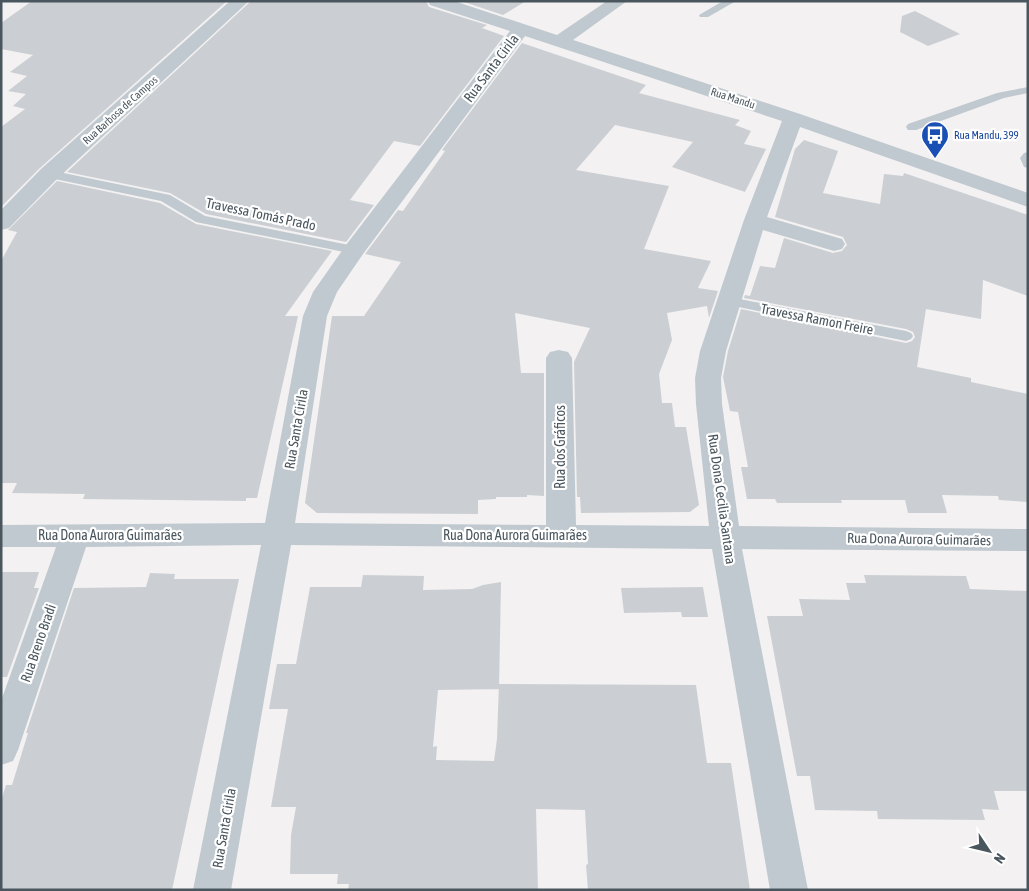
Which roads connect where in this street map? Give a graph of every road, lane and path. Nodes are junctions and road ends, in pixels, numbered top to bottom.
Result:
1 (241, 1) edge
2 (436, 1) edge
3 (619, 1) edge
4 (731, 1) edge
5 (704, 15) dead end
6 (520, 30) junction
7 (558, 42) junction
8 (1028, 90) edge
9 (793, 118) junction
10 (912, 127) dead end
11 (1028, 156) edge
12 (1028, 164) edge
13 (49, 174) junction
14 (1028, 200) edge
15 (755, 220) junction
16 (1, 223) edge
17 (834, 244) dead end
18 (354, 250) junction
19 (729, 301) junction
20 (906, 336) dead end
21 (559, 358) dead end
22 (278, 534) junction
23 (76, 535) junction
24 (1, 536) edge
25 (561, 536) junction
26 (725, 536) junction
27 (1028, 540) edge
28 (1, 750) edge
29 (212, 890) edge
30 (789, 890) edge

1 - 13 street, Rua Barbosa de Campos
2 - 6 street, Rua Mandu
3 - 7 street
4 - 5 lane
6 - 7 street, Rua Mandu
6 - 18 street, Rua Santa Cirila
7 - 9 street, Rua Mandu
8 - 10 lane
9 - 14 street, Rua Mandu
9 - 15 street, Rua Dona Cecilia Santana
11 - 12 lane
13 - 16 street, Rua Barbosa de Campos
13 - 18 lane, Travessa Tomás Prado
15 - 17 street
15 - 19 street, Rua Dona Cecilia Santana
18 - 22 street, Rua Santa Cirila
19 - 20 lane, Travessa Ramon Freire
19 - 26 street, Rua Dona Cecilia Santana
21 - 25 street, Rua dos Gráficos
22 - 23 street, Rua Dona Aurora Guimarães
22 - 25 street, Rua Dona Aurora Guimarães
22 - 29 street, Rua Santa Cirila
23 - 24 street, Rua Dona Aurora Guimarães
23 - 28 street, Rua Breno Bradi
25 - 26 street, Rua Dona Aurora Guimarães
26 - 27 street, Rua Dona Aurora Guimarães
26 - 30 street, Rua Dona Cecilia Santana

